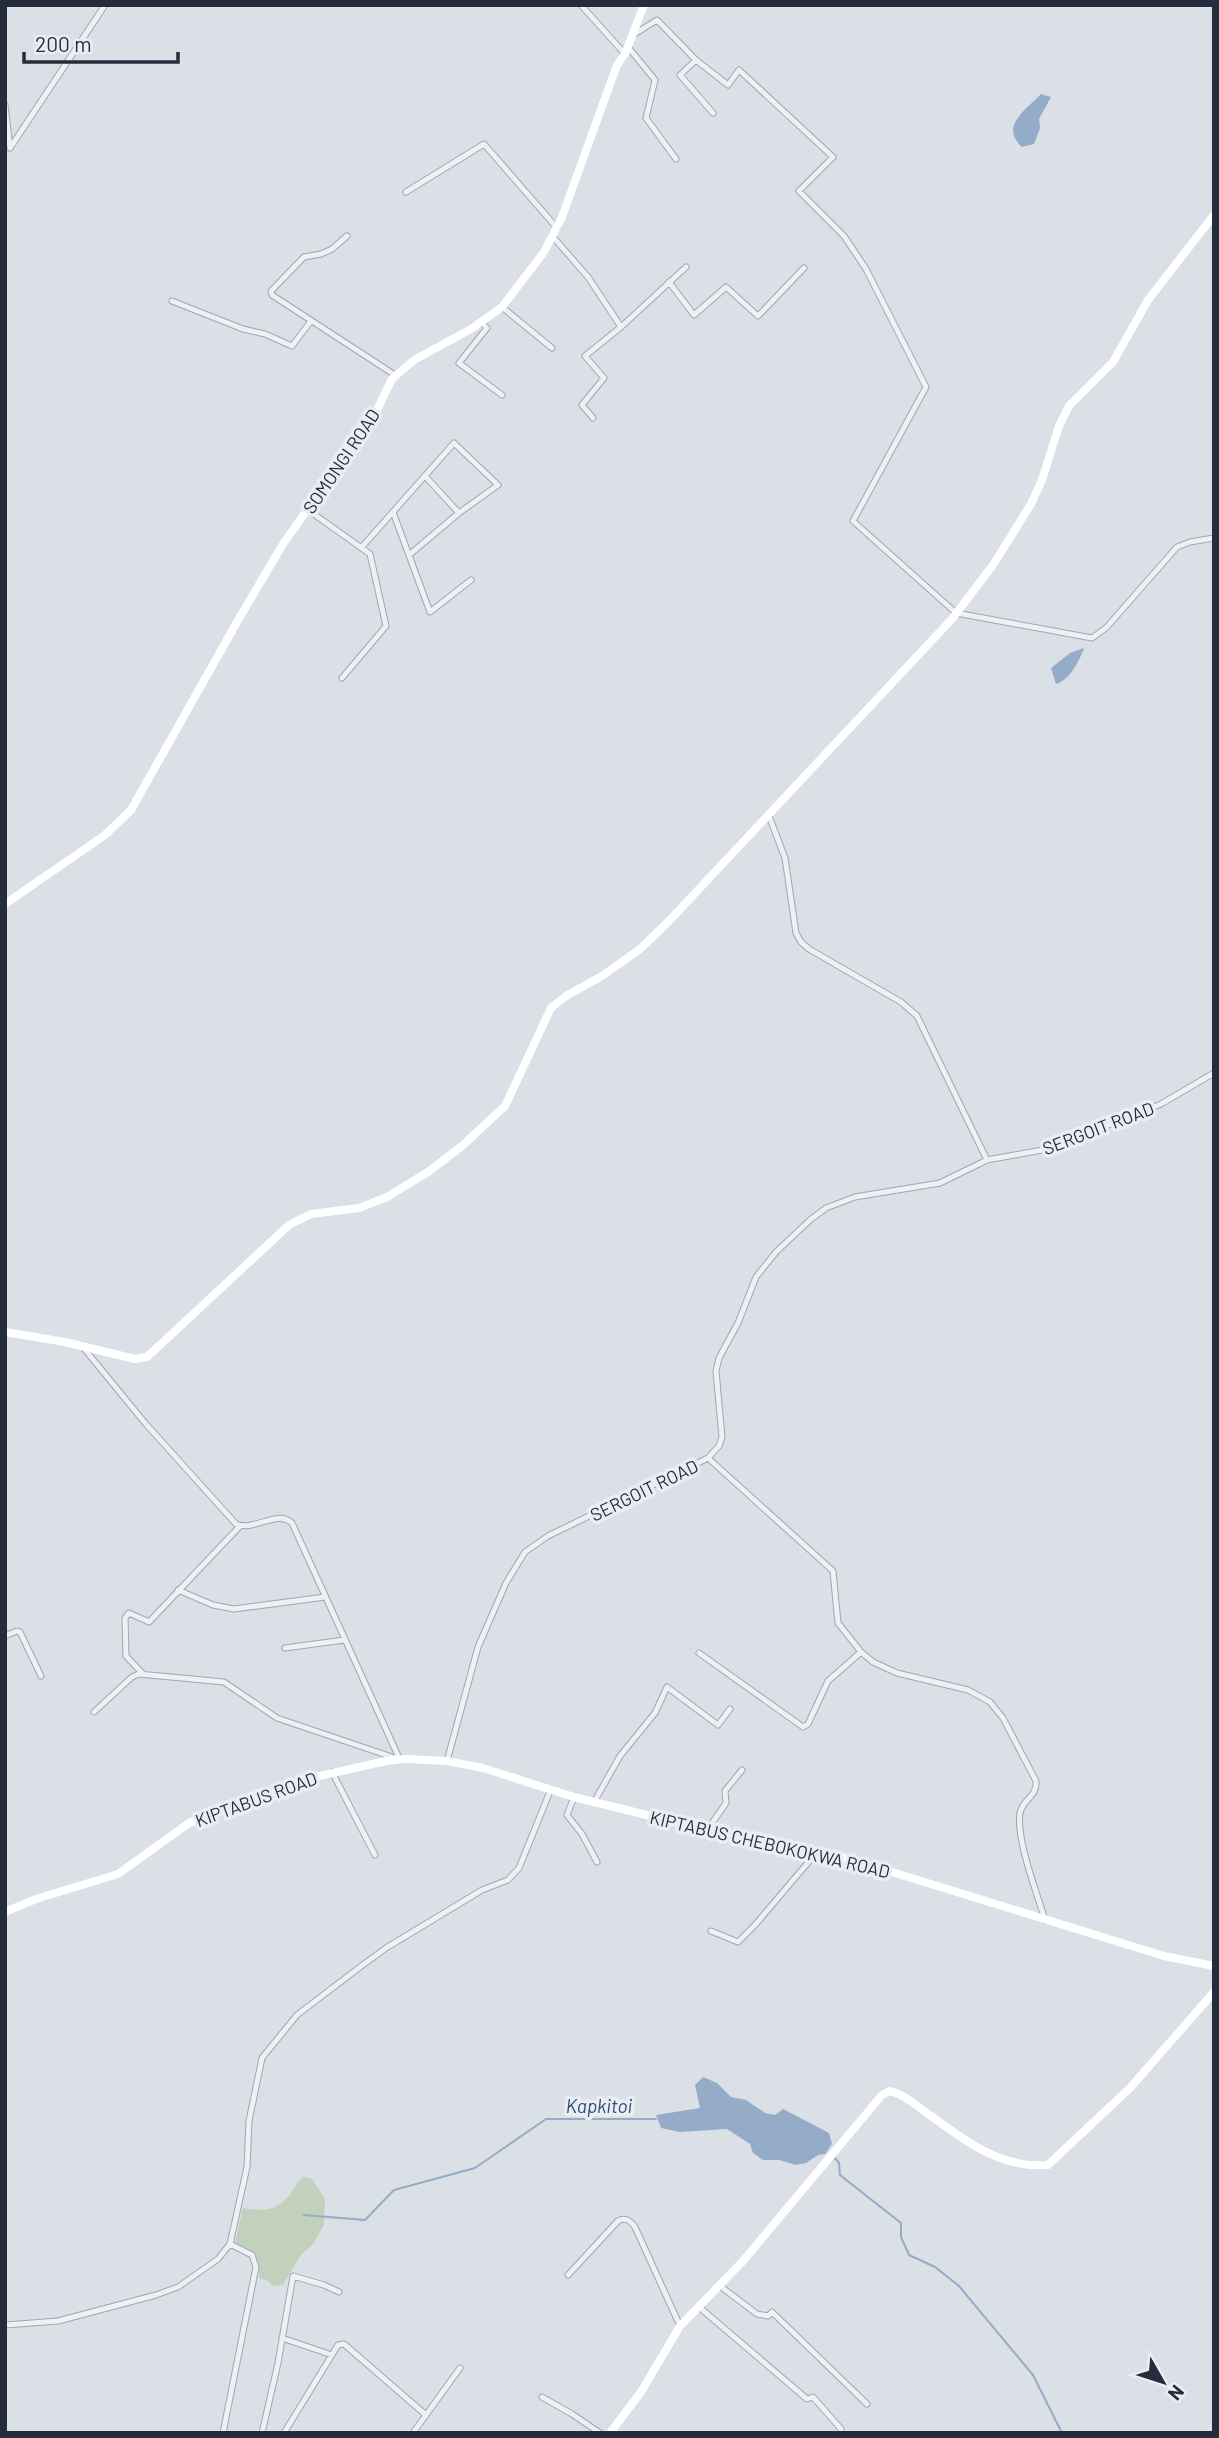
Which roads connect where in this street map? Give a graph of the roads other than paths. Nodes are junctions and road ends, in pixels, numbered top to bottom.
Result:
1 (105, 5) edge
2 (581, 5) edge
3 (644, 5) edge
4 (633, 35) junction
5 (626, 50) junction
6 (696, 60) junction
7 (5, 105) edge
8 (713, 113) dead end
9 (676, 159) dead end
10 (406, 192) dead end
11 (1214, 215) edge
12 (557, 228) junction
13 (347, 236) dead end
14 (553, 237) junction
15 (686, 267) dead end
16 (804, 268) dead end
17 (670, 282) junction
18 (172, 301) dead end
19 (502, 307) junction
20 (310, 321) junction
21 (481, 322) junction
22 (621, 327) junction
23 (552, 348) dead end
24 (396, 375) junction
25 (502, 395) dead end
26 (593, 418) dead end
27 (425, 476) junction
28 (308, 510) junction
29 (393, 512) junction
30 (460, 513) junction
31 (1214, 538) edge
32 (360, 548) junction
33 (409, 555) junction
34 (471, 580) dead end
35 (956, 613) junction
36 (342, 678) dead end
37 (769, 816) junction
38 (5, 904) edge
39 (1214, 1073) edge
40 (987, 1160) junction
41 (5, 1332) edge
42 (82, 1346) junction
43 (708, 1458) junction
44 (240, 1526) junction
45 (178, 1590) junction
46 (325, 1597) junction
47 (5, 1636) edge
48 (344, 1640) junction
49 (285, 1648) dead end
50 (862, 1652) junction
51 (699, 1653) dead end
52 (143, 1674) junction
53 (41, 1676) dead end
54 (730, 1709) dead end
55 (94, 1712) dead end
56 (400, 1760) junction
57 (447, 1761) junction
58 (742, 1770) dead end
59 (332, 1772) junction
60 (551, 1789) junction
61 (574, 1797) junction
62 (594, 1802) junction
63 (708, 1829) junction
64 (817, 1852) junction
65 (375, 1855) dead end
66 (597, 1862) dead end
67 (6, 1909) edge
68 (1045, 1920) junction
69 (711, 1931) dead end
70 (1214, 1966) edge
71 (1214, 1992) edge
72 (230, 2244) junction
73 (568, 2275) dead end
74 (720, 2286) junction
75 (339, 2292) dead end
76 (699, 2307) junction
77 (5, 2325) edge
78 (680, 2326) junction
79 (282, 2338) junction
80 (332, 2355) junction
81 (460, 2368) dead end
82 (542, 2397) dead end
83 (867, 2404) dead end
84 (426, 2415) junction
85 (841, 2429) dead end
86 (223, 2433) edge
87 (262, 2433) edge
88 (284, 2433) edge
89 (413, 2433) edge
90 (600, 2433) edge
91 (610, 2433) edge

1 - 7 street
2 - 5 street
3 - 4 street, SOMONGI ROAD
4 - 5 street, SOMONGI ROAD
4 - 6 street
5 - 9 street
5 - 12 street, SOMONGI ROAD
6 - 8 street
6 - 35 street
10 - 12 street
11 - 35 street
12 - 14 street, SOMONGI ROAD
13 - 20 street
14 - 19 street, SOMONGI ROAD
14 - 22 street
15 - 17 street
16 - 17 street
17 - 22 street
18 - 20 street
19 - 21 street, SOMONGI ROAD
19 - 23 street
20 - 24 street
21 - 24 street, SOMONGI ROAD
21 - 25 street
22 - 26 street
24 - 28 street, SOMONGI ROAD
27 - 29 street
27 - 30 street
27 - 30 street
28 - 32 street
28 - 38 street, SOMONGI ROAD
29 - 32 street
29 - 33 street
30 - 33 street
31 - 35 street
32 - 36 street
33 - 34 street
35 - 37 street
37 - 40 street
37 - 42 street
39 - 40 street, SERGOIT ROAD
40 - 43 street, SERGOIT ROAD
41 - 42 street
42 - 44 street
43 - 50 street
43 - 57 street, SERGOIT ROAD
44 - 45 street
44 - 46 street
45 - 46 street
45 - 52 street
46 - 48 street
47 - 53 street
48 - 49 street
48 - 56 street
50 - 51 street
50 - 68 street
52 - 55 street
52 - 56 street
54 - 62 street
56 - 57 street, KIPTABUS ROAD
56 - 59 street, KIPTABUS ROAD
57 - 60 street, KIPTABUS CHEBOKOKWA ROAD
58 - 63 street
59 - 65 street
59 - 67 street, KIPTABUS ROAD
60 - 61 street, KIPTABUS CHEBOKOKWA ROAD
60 - 72 street
61 - 62 street, KIPTABUS CHEBOKOKWA ROAD
61 - 66 street
62 - 63 street, KIPTABUS CHEBOKOKWA ROAD
63 - 64 street, KIPTABUS CHEBOKOKWA ROAD
64 - 68 street, KIPTABUS CHEBOKOKWA ROAD
64 - 69 street
68 - 70 street, KIPTABUS CHEBOKOKWA ROAD
71 - 74 street
72 - 77 street
72 - 86 street
73 - 78 street
74 - 76 street
74 - 83 street
75 - 79 street
76 - 78 street
76 - 85 street
78 - 91 street
79 - 80 street
79 - 87 street
80 - 84 street
80 - 88 street
81 - 84 street
82 - 90 street
84 - 89 street

